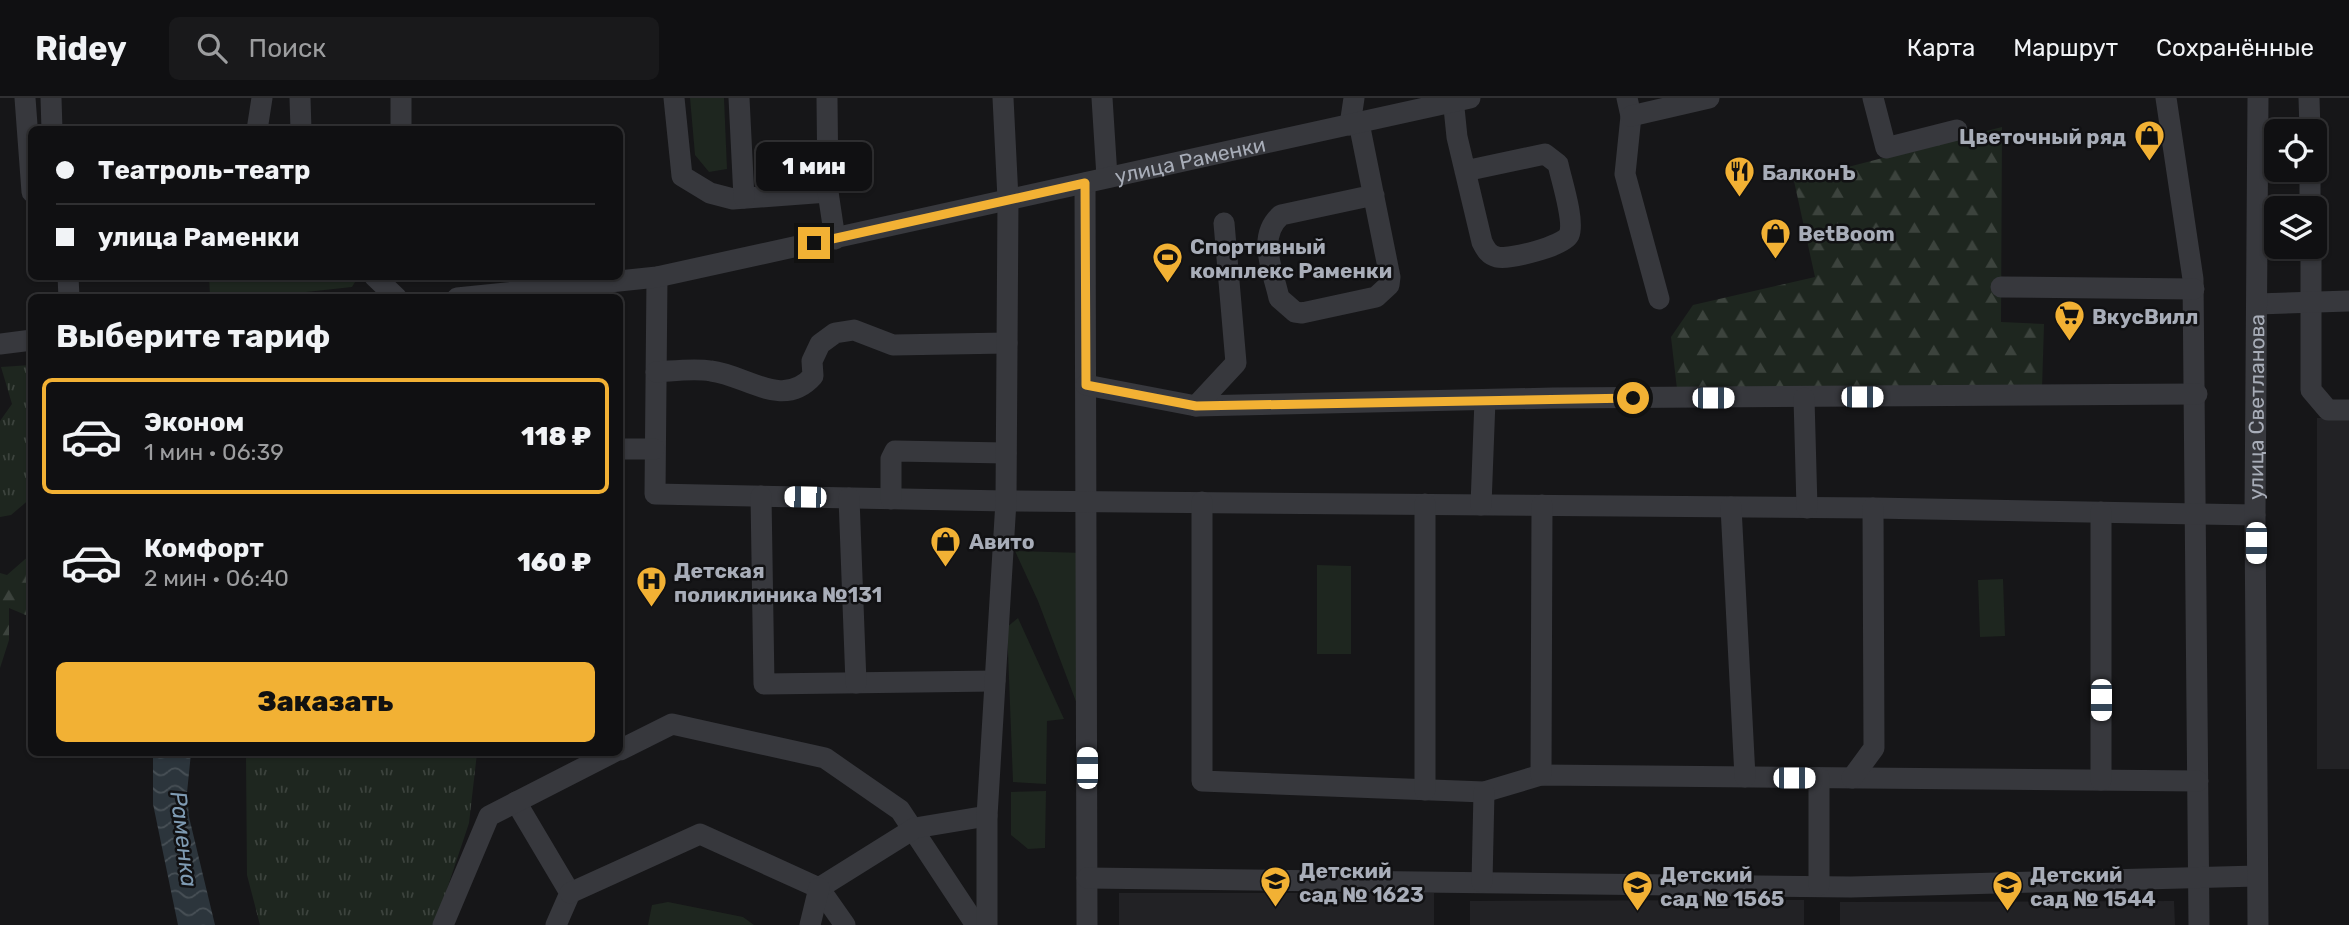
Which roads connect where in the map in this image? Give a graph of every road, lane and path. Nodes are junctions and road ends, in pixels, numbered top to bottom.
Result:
1 (25, 98) edge
2 (51, 98) edge
3 (262, 98) edge
4 (300, 98) edge
5 (401, 98) edge
6 (674, 98) edge
7 (739, 98) edge
8 (827, 98) edge
9 (1003, 98) edge
10 (1102, 98) edge
11 (1354, 98) edge
12 (1709, 98) edge
13 (1873, 98) edge
14 (2166, 98) edge
15 (2258, 98) edge
16 (2309, 98) edge
17 (1459, 99) edge
18 (1629, 107) edge
19 (2309, 119) edge
20 (1355, 124) junction
21 (52, 126) edge
22 (258, 126) edge
23 (301, 126) edge
24 (401, 126) edge
25 (1957, 130) dead end
26 (28, 138) edge
27 (1465, 171) junction
28 (1107, 177) junction
29 (1085, 183) junction
30 (828, 192) junction
31 (1374, 195) junction
32 (744, 198) junction
33 (1008, 199) junction
34 (1224, 223) dead end
35 (835, 239) junction
36 (2311, 259) edge
37 (657, 277) junction
38 (378, 280) edge
39 (2001, 287) dead end
40 (2194, 289) junction
41 (393, 294) edge
42 (495, 294) edge
43 (1659, 299) dead end
44 (2312, 301) junction
45 (2349, 301) edge
46 (2257, 304) junction
47 (28, 340) edge
48 (1007, 343) junction
49 (0, 344) edge
50 (656, 372) junction
51 (1086, 385) junction
52 (2197, 394) junction
53 (1804, 398) junction
54 (1485, 400) junction
55 (1196, 406) junction
56 (2349, 410) edge
57 (623, 449) edge
58 (654, 449) junction
59 (1006, 453) junction
60 (761, 496) junction
61 (849, 498) junction
62 (891, 499) junction
63 (1086, 500) junction
64 (1006, 501) junction
65 (1202, 502) junction
66 (1425, 504) junction
67 (1481, 505) junction
68 (1542, 505) junction
69 (1731, 507) junction
70 (1807, 508) junction
71 (1873, 508) junction
72 (2101, 512) junction
73 (2196, 514) junction
74 (2256, 515) junction
75 (995, 681) junction
76 (856, 683) junction
77 (623, 748) edge
78 (606, 756) edge
79 (1541, 775) junction
80 (1745, 777) junction
81 (1819, 778) junction
82 (1852, 778) junction
83 (2101, 780) junction
84 (2198, 781) junction
85 (1425, 790) junction
86 (1483, 792) junction
87 (516, 802) junction
88 (987, 816) junction
89 (915, 828) junction
90 (2257, 876) junction
91 (1087, 878) junction
92 (2198, 879) junction
93 (1482, 882) junction
94 (1819, 886) junction
95 (819, 888) junction
96 (570, 893) junction
97 (443, 925) edge
98 (556, 925) edge
99 (810, 925) edge
100 (845, 925) edge
101 (976, 925) edge
102 (987, 925) edge
103 (1087, 925) edge
104 (2199, 925) edge
105 (2258, 925) edge

1 - 26 street
2 - 21 street
3 - 22 street
4 - 23 street
5 - 24 street
6 - 32 street
7 - 32 street
8 - 30 street
9 - 33 street
10 - 28 street
11 - 20 street
12 - 18 street
13 - 25 street
14 - 40 street
15 - 46 street, улица Светланова
16 - 19 street
17 - 20 street, улица Раменки
17 - 27 street
18 - 43 street
20 - 28 street, улица Раменки
20 - 31 street
27 - 27 street
28 - 29 street, улица Раменки
29 - 33 street, улица Раменки
29 - 51 street
30 - 32 street
30 - 35 street
31 - 31 street
33 - 35 street, улица Раменки
33 - 48 street
34 - 55 street
35 - 37 street, улица Раменки
36 - 44 street
37 - 42 street, улица Раменки
37 - 50 street
38 - 41 street
39 - 40 street
40 - 52 street
44 - 45 street
44 - 46 street
44 - 56 street
46 - 74 street, улица Светланова
47 - 49 street
48 - 50 street
48 - 59 street
50 - 58 street
51 - 55 street
51 - 63 street
52 - 53 street
52 - 73 street
53 - 54 street
53 - 70 street
54 - 55 street
54 - 67 street
57 - 58 street
58 - 60 street
59 - 62 street
59 - 64 street
60 - 61 street
60 - 76 street
61 - 62 street
61 - 76 street
62 - 64 street
63 - 64 street
63 - 65 street
63 - 91 street
64 - 75 street
65 - 66 street
65 - 85 street
66 - 67 street
66 - 85 street
67 - 68 street
68 - 69 street
68 - 79 street
69 - 70 street
69 - 80 street
70 - 71 street
71 - 72 street
71 - 82 street
72 - 73 street
72 - 83 street
73 - 74 street
73 - 84 street
74 - 90 street, улица Светланова
75 - 76 street
75 - 88 street
77 - 89 street
78 - 87 street
79 - 80 street
79 - 86 street
80 - 81 street
81 - 82 street
81 - 94 street
82 - 83 street
83 - 84 street
84 - 92 street
85 - 86 street
86 - 93 street
87 - 96 street
87 - 97 street
88 - 89 street
88 - 102 street
89 - 95 street
89 - 101 street
90 - 92 street
90 - 105 street, улица Светланова
91 - 93 street
91 - 103 street
92 - 94 street
92 - 104 street
93 - 94 street
95 - 96 street
95 - 99 street
95 - 100 street
96 - 98 street

